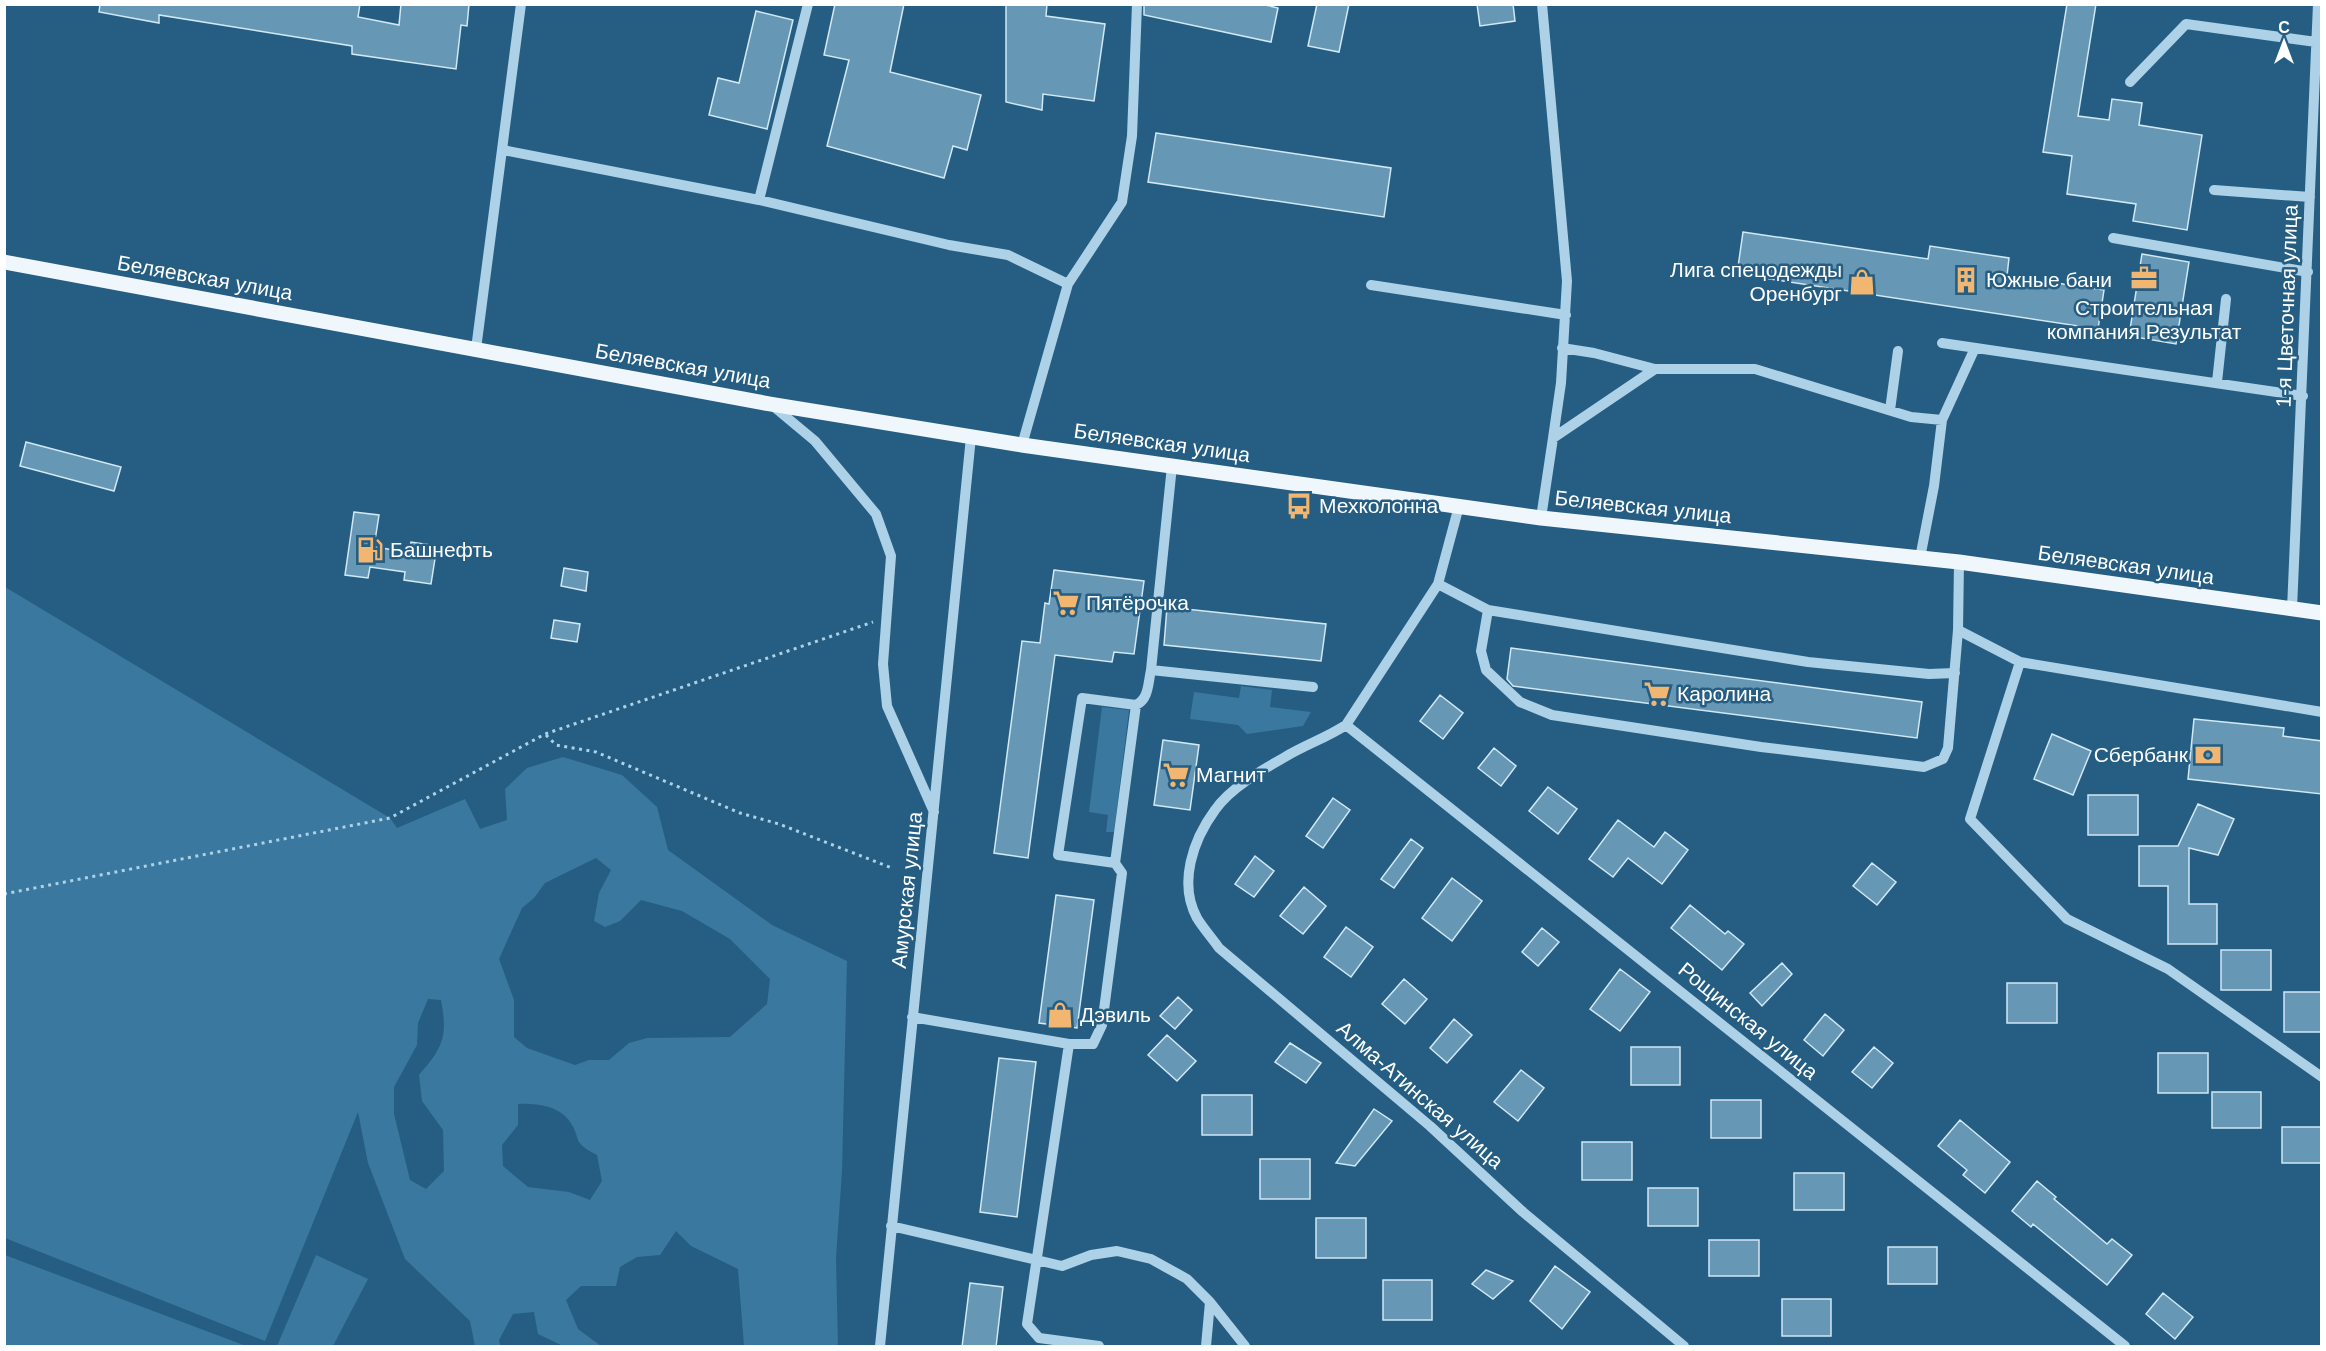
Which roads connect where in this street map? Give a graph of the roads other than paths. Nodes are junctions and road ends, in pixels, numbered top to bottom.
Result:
1 (521, 4) edge
2 (808, 4) edge
3 (1137, 4) edge
4 (1542, 4) edge
5 (2318, 4) edge
6 (2316, 42) junction
7 (2130, 82) dead end
8 (503, 150) junction
9 (2214, 190) dead end
10 (2310, 197) junction
11 (759, 200) junction
12 (2113, 238) dead end
13 (4, 262) edge
14 (2308, 272) junction
15 (1068, 284) junction
16 (1371, 285) dead end
17 (2226, 299) dead end
18 (1566, 315) junction
19 (1941, 343) dead end
20 (1562, 348) junction
21 (1975, 348) junction
22 (476, 349) junction
23 (1898, 351) dead end
24 (1655, 369) junction
25 (2217, 382) junction
26 (2303, 396) junction
27 (770, 404) junction
28 (1890, 410) junction
29 (1941, 420) junction
30 (971, 437) junction
31 (1553, 438) junction
32 (1022, 445) junction
33 (1172, 466) junction
34 (1459, 507) junction
35 (1541, 518) junction
36 (1920, 558) junction
37 (1959, 562) junction
38 (1438, 584) junction
39 (2292, 609) junction
40 (1488, 610) junction
41 (2322, 613) edge
42 (1958, 630) junction
43 (2020, 662) junction
44 (1151, 670) junction
45 (1955, 673) junction
46 (1313, 687) dead end
47 (1136, 705) junction
48 (2322, 712) edge
49 (1346, 725) junction
50 (935, 814) junction
51 (1115, 863) junction
52 (912, 1017) junction
53 (1070, 1044) junction
54 (2322, 1077) edge
55 (891, 1226) junction
56 (1036, 1260) junction
57 (1210, 1302) junction
58 (880, 1347) edge
59 (1099, 1347) edge
60 (1206, 1347) edge
61 (1245, 1347) edge
62 (1684, 1347) edge
63 (2125, 1347) edge

1 - 8 street
2 - 11 street
3 - 15 street
4 - 18 street
5 - 6 street, 1-я Цветочная улица
6 - 7 street
6 - 10 street, 1-я Цветочная улица
8 - 11 street
8 - 22 street
9 - 10 street
10 - 14 street, 1-я Цветочная улица
11 - 15 street
12 - 14 street
13 - 22 main road, Беляевская улица
14 - 26 street, 1-я Цветочная улица
15 - 32 street
16 - 18 street
17 - 25 street
18 - 20 street
19 - 21 street
20 - 24 street
20 - 31 street
21 - 25 street
21 - 29 street
22 - 27 main road, Беляевская улица
23 - 28 street
24 - 28 street
24 - 31 street
25 - 26 street
26 - 39 street, 1-я Цветочная улица
27 - 30 main road, Беляевская улица
27 - 50 street
28 - 29 street
29 - 36 street
30 - 32 main road, Беляевская улица
30 - 50 street, Амурская улица
31 - 35 street
32 - 33 main road, Беляевская улица
33 - 34 main road, Беляевская улица
33 - 44 street
34 - 35 main road, Беляевская улица
34 - 38 street
35 - 36 main road, Беляевская улица
36 - 37 main road, Беляевская улица
37 - 39 main road, Беляевская улица
37 - 42 street
38 - 40 street
38 - 49 street
39 - 41 main road, Беляевская улица
40 - 45 street
40 - 45 street
42 - 43 street
42 - 45 street
43 - 48 street
43 - 54 street
44 - 46 street
44 - 47 street
47 - 51 street
47 - 51 street
49 - 62 street, Алма-Атинская улица
49 - 63 street, Рощинская улица
50 - 52 street, Амурская улица
51 - 53 street
52 - 53 street
52 - 55 street, Амурская улица
53 - 56 street
55 - 56 street
55 - 58 street, Амурская улица
56 - 57 street
56 - 59 street
57 - 60 street
57 - 61 street

